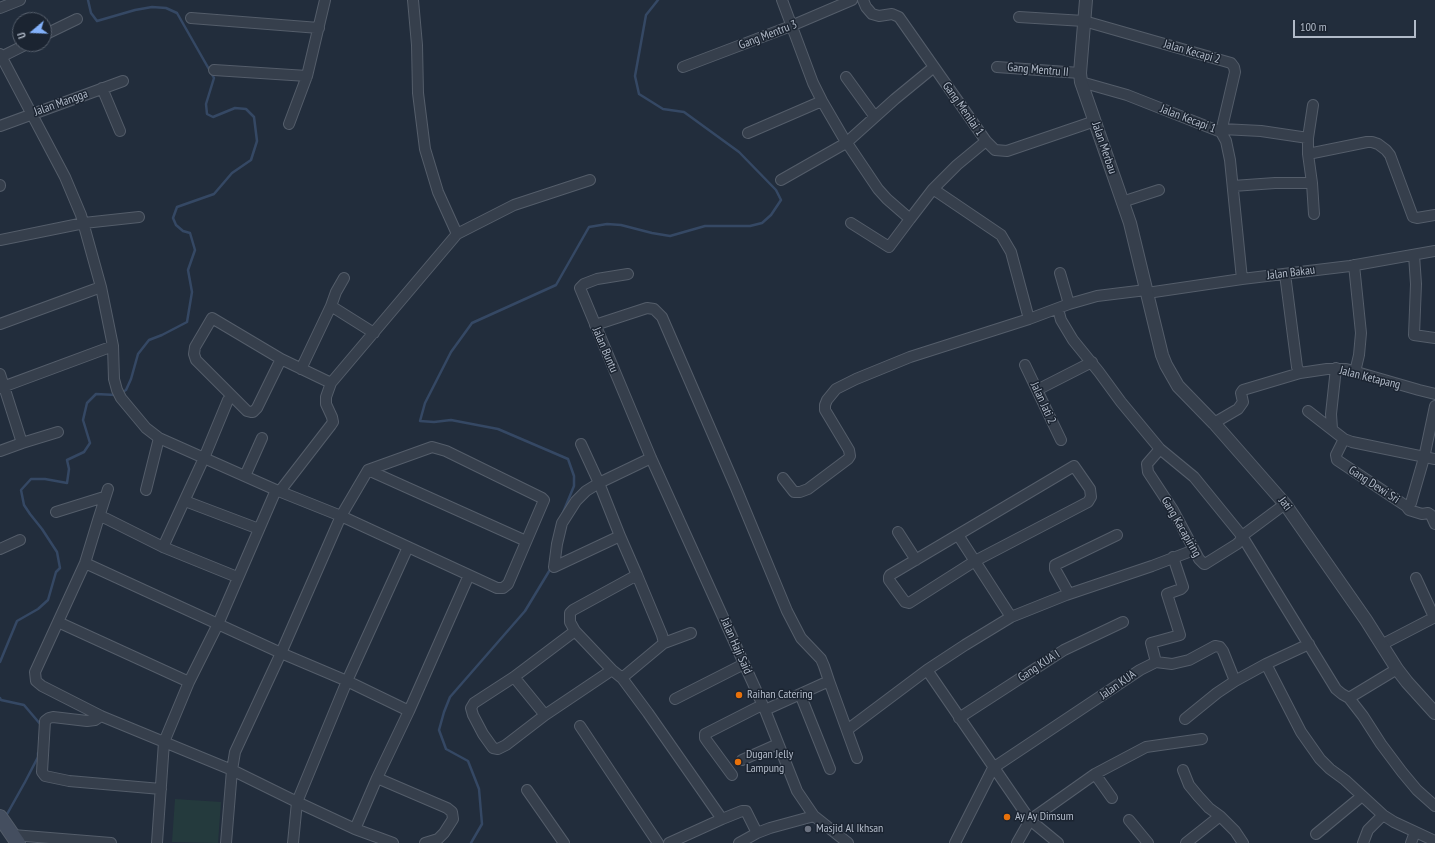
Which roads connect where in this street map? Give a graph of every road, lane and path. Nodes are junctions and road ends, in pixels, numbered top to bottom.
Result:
1 (20, 0) edge
2 (325, 0) edge
3 (413, 0) edge
4 (782, 0) edge
5 (852, 0) edge
6 (864, 0) edge
7 (1086, 0) edge
8 (0, 8) edge
9 (1019, 17) dead end
10 (191, 18) dead end
11 (77, 19) dead end
12 (1084, 22) junction
13 (791, 26) junction
14 (319, 28) junction
15 (52, 31) edge
16 (12, 50) edge
17 (1, 55) edge
18 (996, 66) dead end
19 (934, 67) junction
20 (683, 68) dead end
21 (214, 70) dead end
22 (307, 76) junction
23 (846, 76) dead end
24 (1080, 78) junction
25 (123, 81) dead end
26 (102, 88) junction
27 (822, 101) junction
28 (1313, 105) dead end
29 (32, 114) junction
30 (875, 117) junction
31 (1095, 121) junction
32 (289, 124) dead end
33 (0, 126) edge
34 (1221, 130) junction
35 (120, 131) dead end
36 (748, 133) dead end
37 (1308, 138) junction
38 (986, 141) junction
39 (846, 143) junction
40 (1308, 154) junction
41 (590, 180) dead end
42 (781, 180) dead end
43 (1312, 183) junction
44 (1233, 186) junction
45 (933, 189) junction
46 (1159, 190) dead end
47 (1122, 202) junction
48 (1314, 214) dead end
49 (1435, 215) edge
50 (139, 217) dead end
51 (910, 219) junction
52 (84, 223) junction
53 (851, 223) dead end
54 (458, 234) junction
55 (0, 240) edge
56 (1435, 251) edge
57 (1414, 256) junction
58 (1354, 265) junction
59 (1060, 273) dead end
60 (628, 274) dead end
61 (1285, 274) junction
62 (344, 278) dead end
63 (1242, 279) junction
64 (101, 287) junction
65 (1146, 291) junction
66 (1069, 304) junction
67 (331, 306) junction
68 (1058, 309) junction
69 (1029, 319) junction
70 (0, 324) edge
71 (595, 325) junction
72 (374, 333) junction
73 (1435, 338) edge
74 (113, 346) junction
75 (281, 359) junction
76 (1092, 362) junction
77 (1025, 365) dead end
78 (1336, 368) junction
79 (301, 369) junction
80 (1355, 372) junction
81 (1302, 373) junction
82 (0, 374) edge
83 (331, 383) junction
84 (2, 387) edge
85 (1037, 390) junction
86 (1435, 394) edge
87 (228, 400) dead end
88 (1435, 406) edge
89 (1308, 411) dead end
90 (1214, 423) junction
91 (1332, 429) junction
92 (58, 432) dead end
93 (159, 438) junction
94 (262, 438) dead end
95 (1344, 439) junction
96 (1061, 440) dead end
97 (22, 443) junction
98 (580, 444) dead end
99 (1160, 449) junction
100 (0, 451) edge
101 (204, 458) junction
102 (651, 458) junction
103 (1424, 458) junction
104 (1435, 459) edge
105 (368, 470) junction
106 (245, 476) junction
107 (783, 478) dead end
108 (599, 483) junction
109 (146, 490) dead end
110 (278, 490) junction
111 (185, 501) junction
112 (1286, 504) junction
113 (1406, 506) junction
114 (56, 512) dead end
115 (341, 516) junction
116 (99, 517) junction
117 (1435, 524) edge
118 (259, 529) junction
119 (898, 532) dead end
120 (958, 535) junction
121 (1117, 535) dead end
122 (620, 536) junction
123 (1242, 536) junction
124 (20, 540) dead end
125 (526, 541) junction
126 (163, 547) junction
127 (408, 548) junction
128 (0, 549) edge
129 (1194, 550) junction
130 (1173, 558) junction
131 (916, 560) junction
132 (975, 561) junction
133 (85, 564) junction
134 (469, 575) junction
135 (637, 575) junction
136 (237, 577) junction
137 (1416, 578) dead end
138 (1069, 594) junction
139 (1011, 617) junction
140 (1435, 617) edge
141 (58, 622) junction
142 (1123, 622) dead end
143 (218, 624) junction
144 (575, 631) junction
145 (691, 634) dead end
146 (664, 643) junction
147 (1308, 644) junction
148 (1383, 644) junction
149 (281, 653) junction
150 (1156, 662) junction
151 (744, 664) junction
152 (1266, 664) junction
153 (1397, 669) junction
154 (612, 670) junction
155 (927, 670) junction
156 (514, 677) junction
157 (622, 678) junction
158 (347, 681) junction
159 (829, 681) junction
160 (1235, 681) junction
161 (189, 682) junction
162 (800, 694) junction
163 (1349, 698) junction
164 (675, 699) dead end
165 (764, 707) junction
166 (409, 711) junction
167 (1435, 713) edge
168 (544, 715) junction
169 (101, 716) junction
170 (959, 718) junction
171 (1185, 719) dead end
172 (580, 726) dead end
173 (846, 730) junction
174 (1202, 738) dead end
175 (164, 742) junction
176 (778, 744) junction
177 (857, 758) dead end
178 (742, 760) dead end
179 (993, 768) junction
180 (830, 769) dead end
181 (232, 770) junction
182 (1183, 770) dead end
183 (1095, 774) junction
184 (732, 775) dead end
185 (377, 778) junction
186 (161, 789) junction
187 (527, 790) dead end
188 (1362, 796) junction
189 (1112, 798) dead end
190 (297, 802) junction
191 (1435, 806) edge
192 (1383, 814) junction
193 (814, 816) junction
194 (1220, 816) junction
195 (722, 819) junction
196 (1030, 820) junction
197 (1129, 820) dead end
198 (355, 829) junction
199 (9, 830) edge
200 (1415, 832) junction
201 (757, 833) junction
202 (1316, 834) dead end
203 (1434, 838) edge
204 (1144, 842) edge
205 (111, 843) edge
206 (157, 843) edge
207 (226, 843) edge
208 (293, 843) edge
209 (393, 843) edge
210 (425, 843) edge
211 (564, 843) edge
212 (658, 843) edge
213 (669, 843) edge
214 (739, 843) edge
215 (848, 843) edge
216 (955, 843) edge
217 (1017, 843) edge
218 (1058, 843) edge
219 (1186, 843) edge
220 (1243, 843) edge
221 (1363, 843) edge
222 (1411, 843) edge

1 - 8 street
2 - 14 street
3 - 54 street
4 - 13 street
5 - 13 street, Gang Mentru 3
6 - 19 street, Gang Menilai 1
7 - 12 street, Jalan Merbau
9 - 12 street
10 - 14 street
11 - 15 street
12 - 24 street, Jalan Merbau
12 - 34 street, Jalan Kecapi 2
13 - 20 street, Gang Mentru 3
13 - 27 street
14 - 22 street
16 - 17 street
17 - 29 street
18 - 24 street, Gang Mentru II
19 - 30 street
19 - 38 street, Gang Menilai 1
21 - 22 street
22 - 32 street
23 - 30 street
24 - 31 street, Jalan Merbau
24 - 34 street, Jalan Kecapi 1
25 - 26 street, Jalan Mangga
26 - 29 street, Jalan Mangga
26 - 35 street
27 - 36 street
27 - 39 street
28 - 37 street
29 - 33 street, Jalan Mangga
29 - 52 street
30 - 39 street
31 - 38 street, Gang Menilai 1
31 - 47 street, Jalan Merbau
34 - 37 street
34 - 44 street, Jalan Kecapi 1
37 - 40 street
38 - 45 street
39 - 42 street
39 - 51 street
40 - 43 street
40 - 49 street
41 - 54 street
43 - 44 street
43 - 48 street
44 - 63 street, Jalan Kecapi 1
45 - 51 street
45 - 69 street
46 - 47 street
47 - 65 street, Jalan Merbau
50 - 52 street
51 - 53 street
52 - 55 street
52 - 64 street
54 - 72 street
56 - 57 street, Jalan Bakau
57 - 58 street, Jalan Bakau
57 - 73 street
58 - 61 street, Jalan Bakau
58 - 80 street
59 - 66 street
60 - 71 street, Jalan Buntu
61 - 63 street, Jalan Bakau
61 - 81 street
62 - 67 street
63 - 65 street, Jalan Bakau
64 - 70 street
64 - 74 street
65 - 66 street, Jalan Bakau
65 - 90 street, Jati
66 - 68 street, Jalan Bakau
67 - 72 street
67 - 79 street
68 - 69 street, Jalan Bakau
68 - 76 street
69 - 107 street, Jalan Bakau
71 - 102 street, Jalan Buntu
71 - 159 street
72 - 83 street
74 - 84 street
74 - 93 street
75 - 75 street
75 - 79 street
76 - 85 street
76 - 99 street
77 - 85 street, Jalan Jati 2
78 - 80 street, Jalan Ketapang
78 - 81 street, Jalan Ketapang
78 - 91 street
79 - 83 street
80 - 86 street, Jalan Ketapang
81 - 90 street, Jalan Ketapang
82 - 84 street
83 - 110 street
84 - 97 street
85 - 96 street, Jalan Jati 2
87 - 101 street
88 - 103 street, Gang Dewi Sri
89 - 91 street
90 - 112 street, Jati
91 - 95 street
92 - 97 street
93 - 101 street
93 - 109 street
94 - 106 street
95 - 103 street
95 - 113 street, Gang Dewi Sri
97 - 100 street
98 - 108 street
99 - 123 street
99 - 129 street, Gang Kacapiring
101 - 106 street
101 - 111 street
102 - 108 street
102 - 151 street, Jalan Haji Said
103 - 104 street
103 - 113 street, Gang Dewi Sri
105 - 115 street
105 - 125 street
105 - 125 street
106 - 110 street
108 - 122 street
108 - 122 street
110 - 115 street
110 - 118 street
111 - 118 street
111 - 126 street
112 - 123 street
112 - 148 street, Jati
113 - 117 street
114 - 116 street
115 - 127 street
115 - 149 street
116 - 126 street
116 - 133 street
118 - 136 street
119 - 131 street
120 - 131 street
120 - 132 street
120 - 132 street
121 - 138 street
122 - 135 street
123 - 129 street, Gang Kacapiring
123 - 147 street
124 - 128 street
125 - 134 street
126 - 136 street
127 - 134 street
127 - 158 street
129 - 130 street
130 - 138 street
130 - 150 street, Gang Kacapiring
131 - 132 street
132 - 139 street
133 - 141 street
133 - 143 street
134 - 166 street
135 - 144 street
135 - 146 street
136 - 143 street
137 - 140 street
138 - 139 street
139 - 155 street
140 - 148 street
141 - 161 street
141 - 169 street
142 - 170 street, Gang KUA I
143 - 149 street
143 - 161 street
144 - 154 street
144 - 156 street
145 - 146 street
146 - 157 street
147 - 152 street
147 - 163 street
148 - 153 street, Jati
149 - 158 street
149 - 181 street
150 - 160 street
150 - 179 street, Jalan KUA
151 - 164 street
151 - 165 street, Jalan Haji Said
152 - 160 street
152 - 188 street
153 - 163 street
153 - 167 street, Jati
154 - 157 street
154 - 168 street
155 - 170 street
155 - 173 street
156 - 168 street
156 - 168 street
157 - 195 street
158 - 166 street
158 - 190 street
159 - 162 street
159 - 173 street
160 - 171 street
161 - 175 street
162 - 165 street
162 - 180 street
163 - 191 street
165 - 176 street, Jalan Haji Said
165 - 184 street
166 - 185 street
169 - 175 street
169 - 186 street
170 - 179 street
172 - 212 street
173 - 177 street
174 - 183 street
175 - 181 street
175 - 186 street
176 - 178 street
176 - 193 street, Jalan Haji Said
179 - 196 street
179 - 216 street
181 - 190 street
181 - 207 street
182 - 194 street
183 - 189 street
183 - 196 street
185 - 198 street
185 - 210 street
186 - 206 street
187 - 211 street
188 - 192 street
188 - 202 street
190 - 198 street
190 - 208 street
192 - 200 street
192 - 221 street
193 - 201 street
193 - 215 street, Jalan Haji Said
194 - 219 street
194 - 220 street
195 - 201 street
195 - 213 street
196 - 217 street
196 - 218 street
197 - 204 street
198 - 209 street
199 - 205 street
200 - 203 street
200 - 222 street
201 - 214 street

